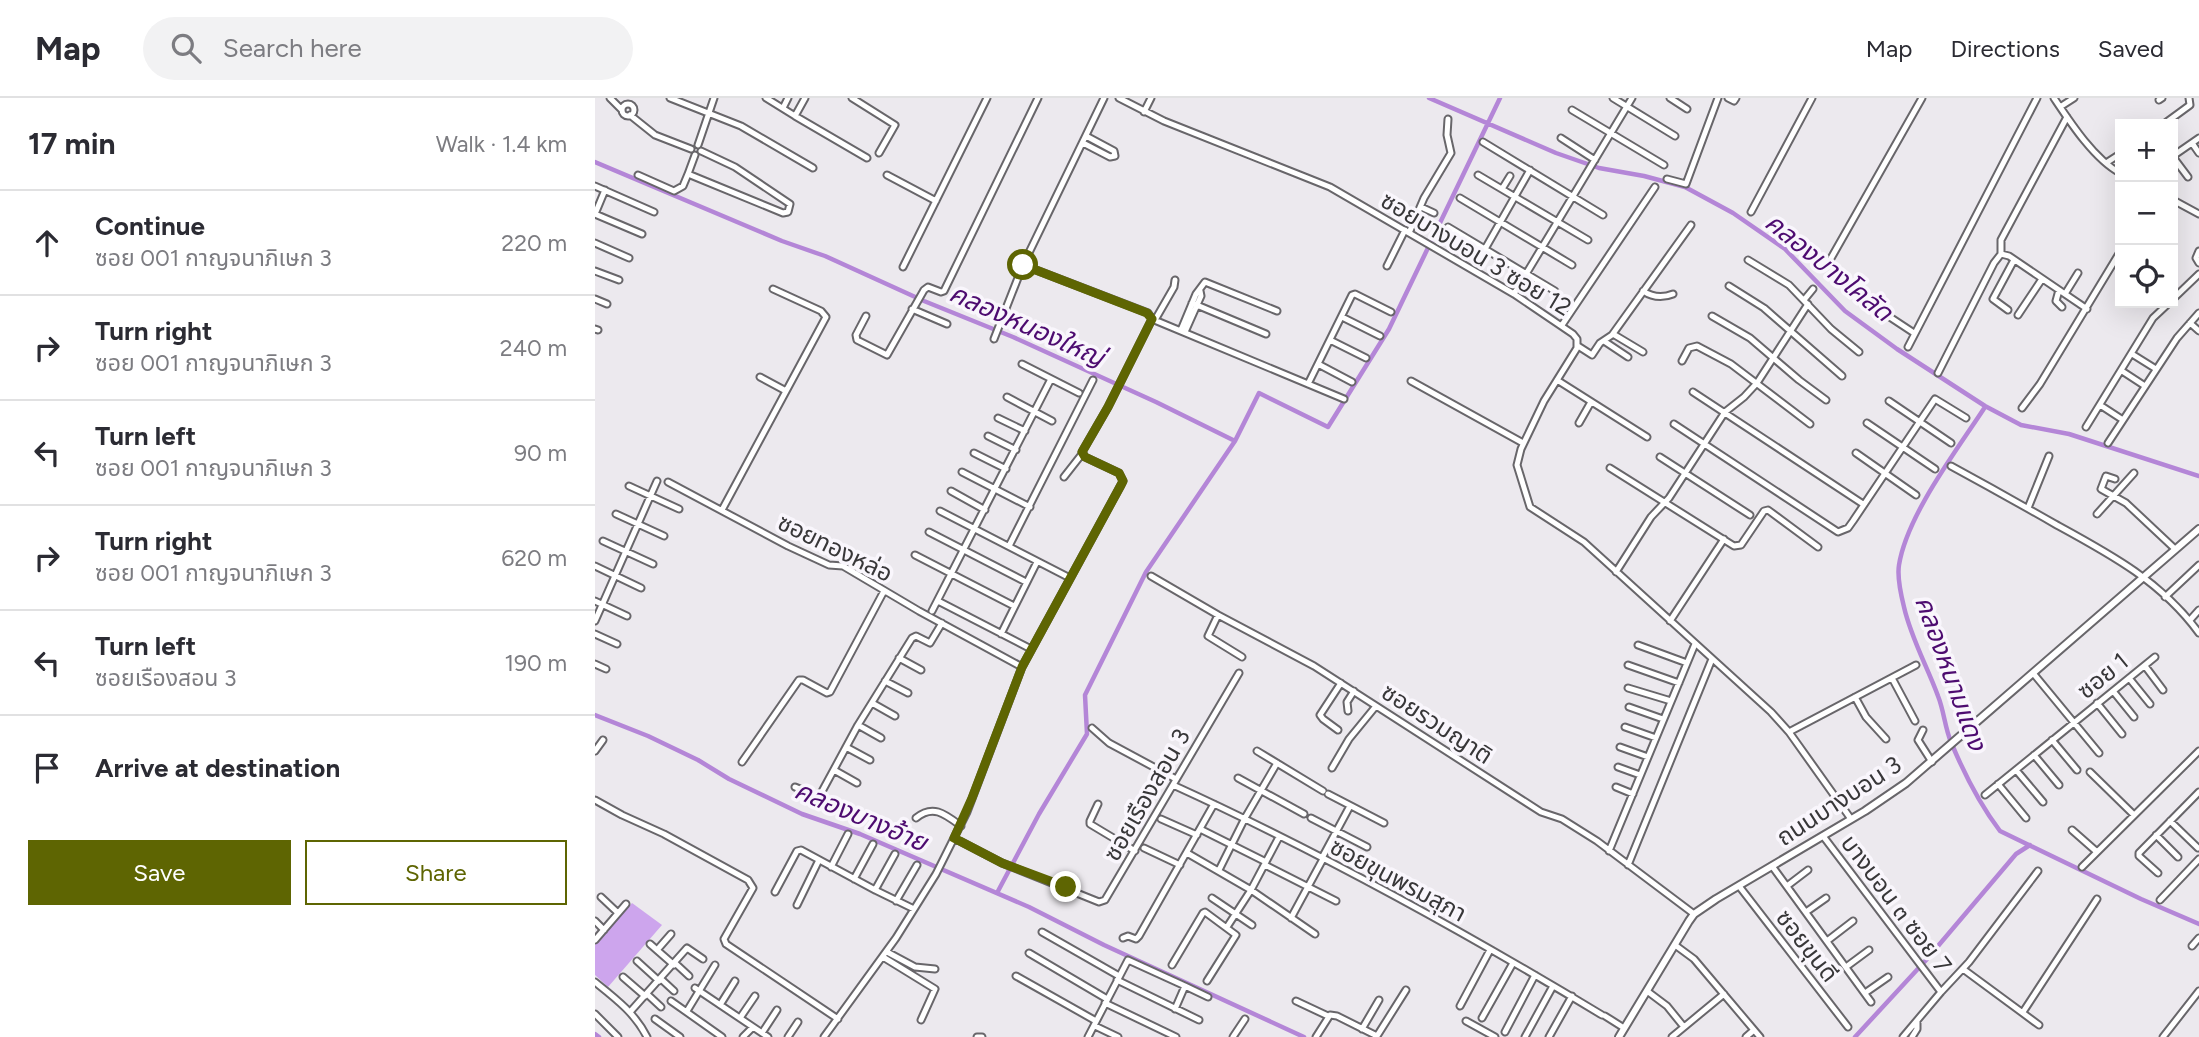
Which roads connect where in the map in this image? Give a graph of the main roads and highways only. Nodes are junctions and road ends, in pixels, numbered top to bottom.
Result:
1 (2199, 529) edge
2 (1619, 1037) edge

1 - 2 main road, ถนนบางบอน 3

